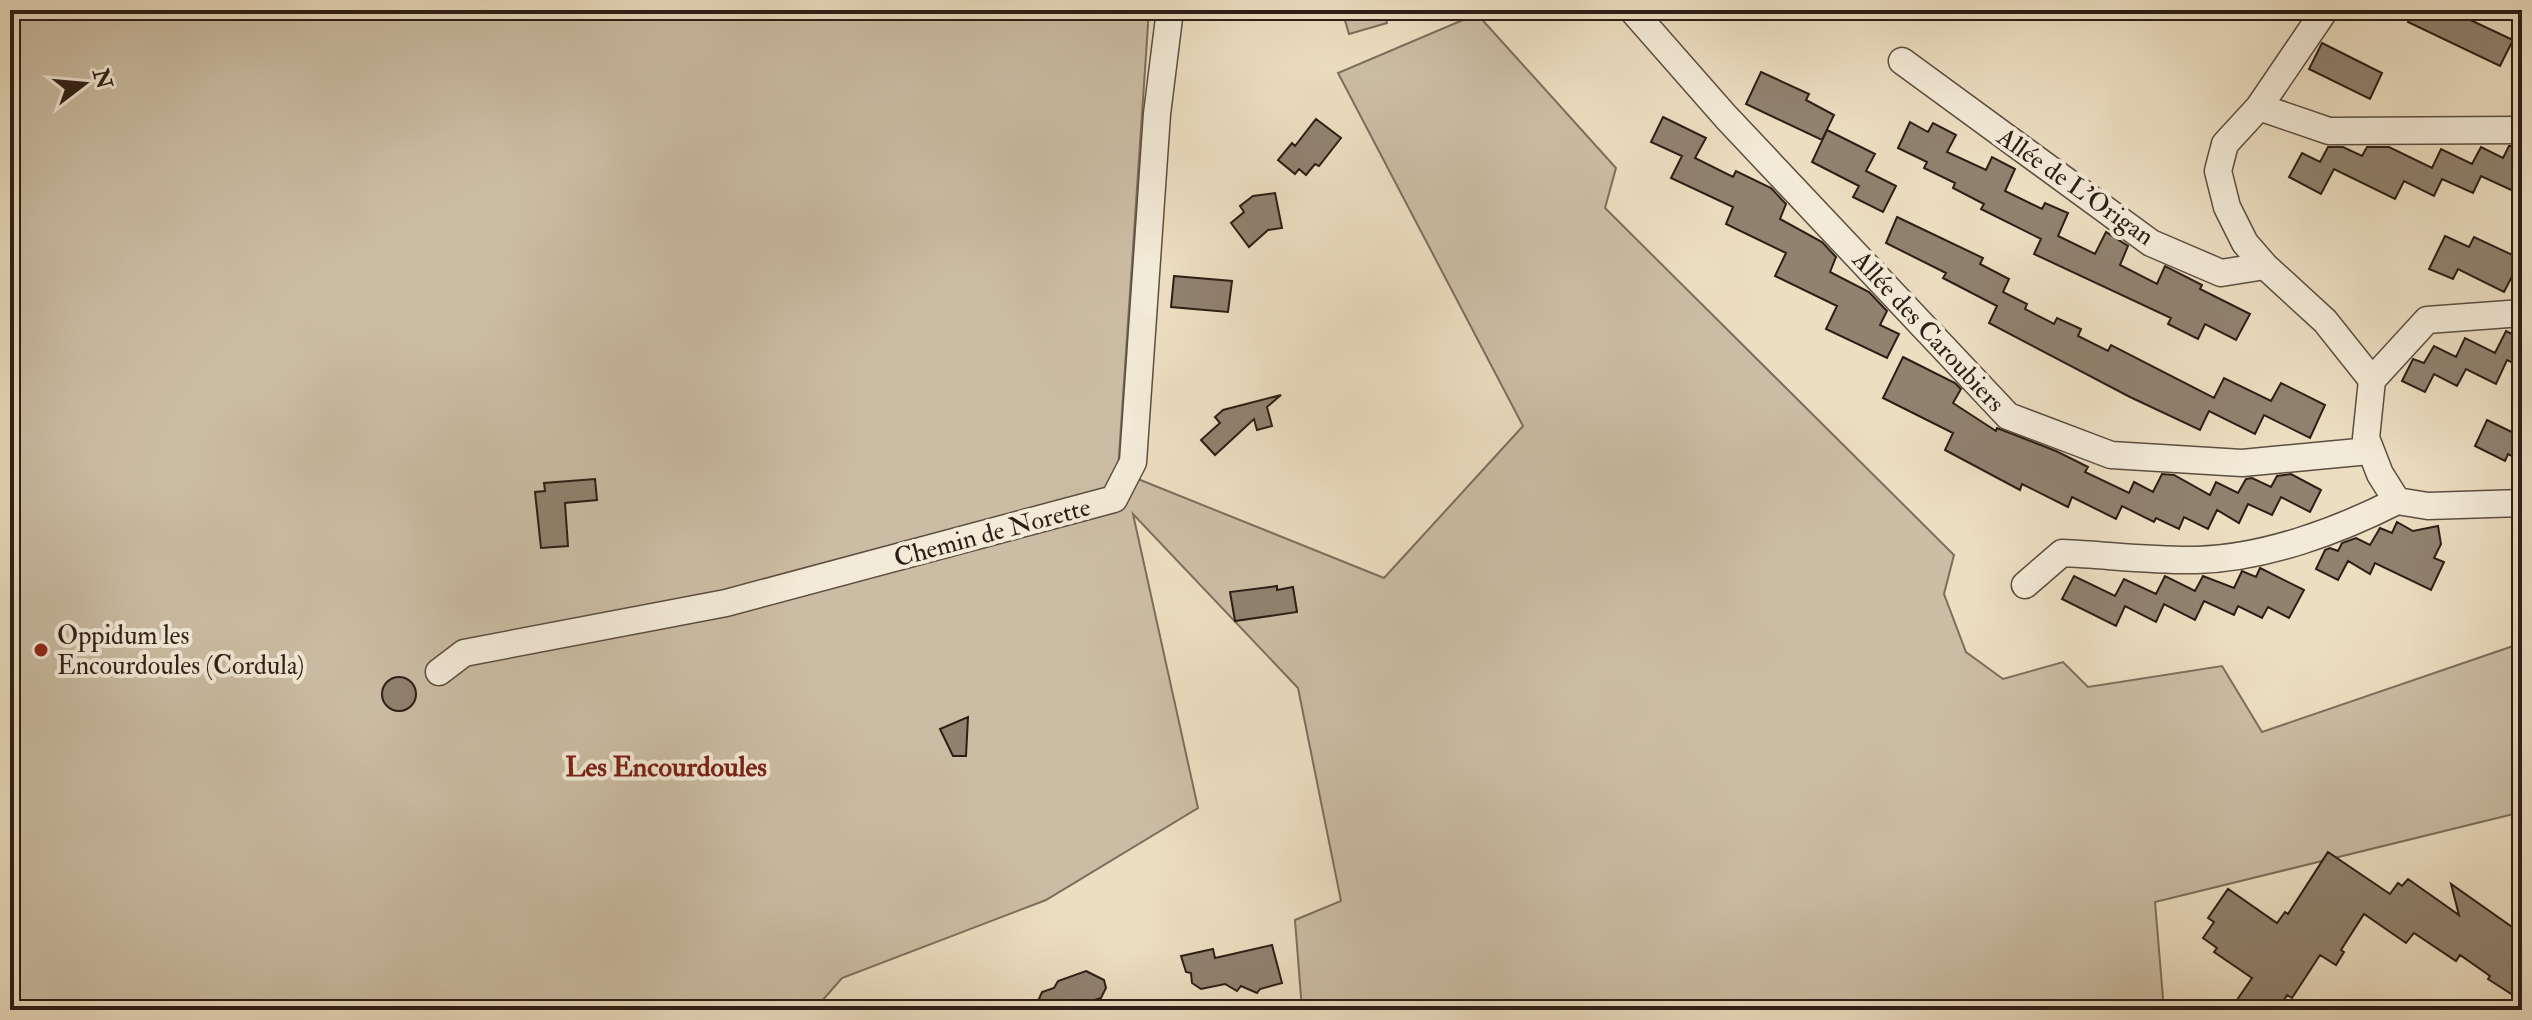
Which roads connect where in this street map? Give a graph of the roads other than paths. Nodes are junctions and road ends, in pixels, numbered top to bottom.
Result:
1 (1170, 10) edge
2 (1632, 10) edge
3 (2325, 10) edge
4 (1902, 61) dead end
5 (2259, 107) junction
6 (2522, 130) edge
7 (2265, 266) junction
8 (2522, 313) edge
9 (2372, 380) junction
10 (2369, 451) junction
11 (2397, 501) junction
12 (2522, 503) edge
13 (2025, 585) dead end
14 (439, 672) dead end

1 - 14 street, Chemin de Norette
2 - 10 street, Allée des Caroubiers
3 - 5 street
4 - 7 street, Allée de L'Origan
5 - 6 street
5 - 7 street
7 - 9 street
8 - 9 street
9 - 10 street
10 - 11 street
11 - 12 street
11 - 13 street

